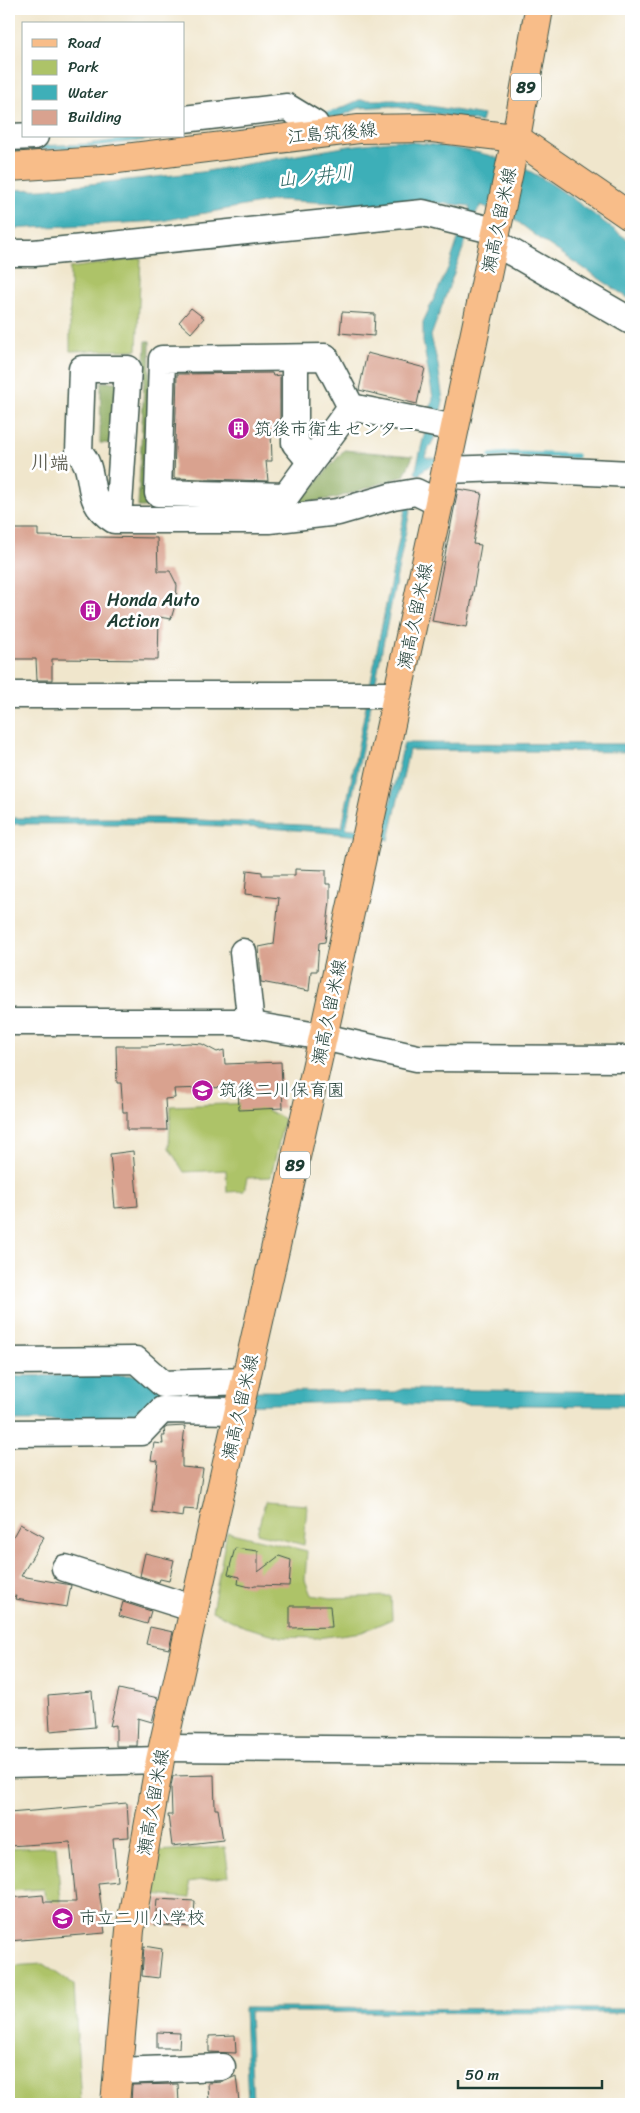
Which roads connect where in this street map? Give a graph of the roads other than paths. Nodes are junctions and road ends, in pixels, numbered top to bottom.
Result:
1 (539, 9) edge
2 (185, 119) edge
3 (317, 133) junction
4 (22, 136) edge
5 (9, 137) edge
6 (516, 138) junction
7 (9, 167) edge
8 (631, 217) edge
9 (493, 233) junction
10 (9, 253) edge
11 (631, 321) edge
12 (295, 358) junction
13 (351, 407) junction
14 (455, 428) junction
15 (316, 455) junction
16 (446, 470) junction
17 (631, 474) edge
18 (439, 503) junction
19 (119, 505) dead end
20 (9, 694) edge
21 (380, 695) junction
22 (243, 952) dead end
23 (9, 1022) edge
24 (251, 1025) junction
25 (323, 1037) junction
26 (631, 1059) edge
27 (9, 1361) edge
28 (246, 1381) junction
29 (240, 1411) junction
30 (9, 1434) edge
31 (65, 1568) dead end
32 (194, 1609) junction
33 (631, 1750) edge
34 (162, 1754) junction
35 (9, 1764) edge
36 (222, 2067) dead end
37 (118, 2070) junction
38 (115, 2104) edge

1 - 6 main road, 瀬高久留米線 / 89
2 - 3 street
3 - 6 main road, 江島筑後線
3 - 7 main road, 江島筑後線
4 - 5 street
6 - 8 main road, 江島筑後線
6 - 9 main road, 瀬高久留米線 / 89
9 - 10 street
9 - 11 street
9 - 14 main road, 瀬高久留米線 / 89
12 - 13 street
12 - 15 street
12 - 15 street
13 - 14 street
13 - 15 street
14 - 16 main road, 瀬高久留米線 / 89
16 - 17 street
16 - 18 main road, 瀬高久留米線 / 89
18 - 19 street
18 - 21 main road, 瀬高久留米線 / 89
20 - 21 street
21 - 25 main road, 瀬高久留米線 / 89
22 - 24 street
23 - 24 street
24 - 25 street
25 - 26 street
25 - 28 main road, 瀬高久留米線 / 89
27 - 28 street
28 - 29 main road, 瀬高久留米線 / 89
29 - 30 street
29 - 32 main road, 瀬高久留米線 / 89
31 - 32 street
32 - 34 main road, 瀬高久留米線 / 89
33 - 34 street
34 - 35 street
34 - 37 main road, 瀬高久留米線 / 89
36 - 37 street
37 - 38 main road, 瀬高久留米線 / 89

